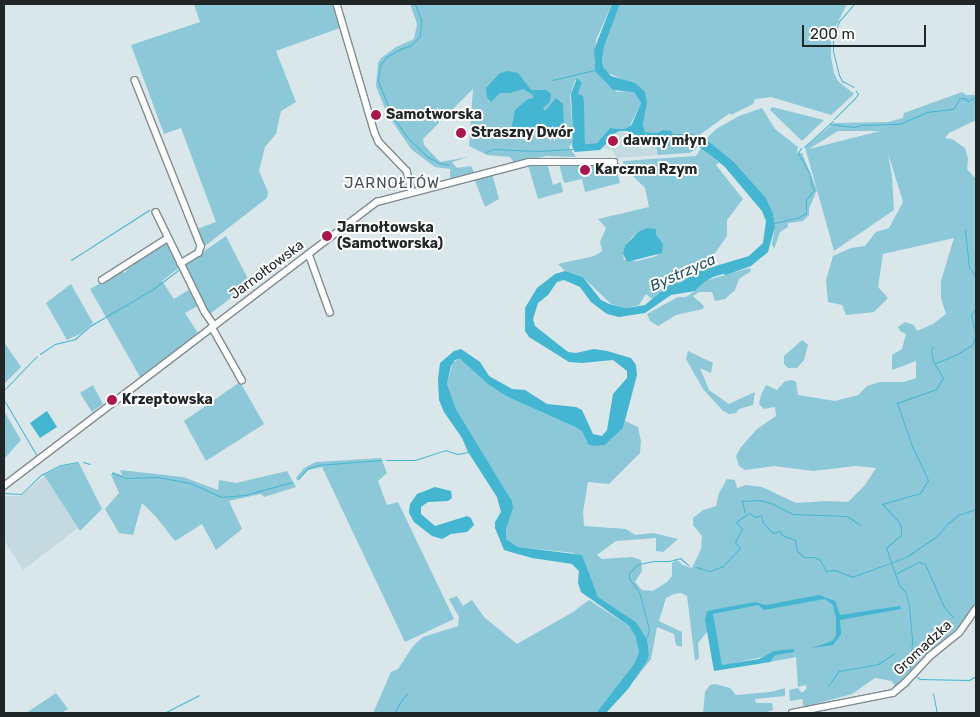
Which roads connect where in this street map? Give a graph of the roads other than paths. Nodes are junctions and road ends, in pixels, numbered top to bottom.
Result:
1 (337, 4) edge
2 (135, 80) dead end
3 (614, 162) dead end
4 (412, 192) junction
5 (156, 212) dead end
6 (168, 238) junction
7 (309, 254) junction
8 (181, 264) junction
9 (102, 280) dead end
10 (330, 312) dead end
11 (213, 326) junction
12 (242, 380) dead end
13 (4, 486) edge
14 (976, 609) edge
15 (974, 618) edge
16 (811, 712) edge
17 (792, 713) edge

1 - 4 street
2 - 8 street
3 - 4 street, Jarnołtowska
4 - 7 street, Jarnołtowska
5 - 6 street
6 - 8 street
6 - 9 street
7 - 10 street
7 - 11 street, Jarnołtowska
8 - 11 street
11 - 12 street
11 - 13 street, Jarnołtowska
14 - 15 street, Gromadzka
15 - 16 street, Gromadzka
16 - 17 street, Gromadzka

